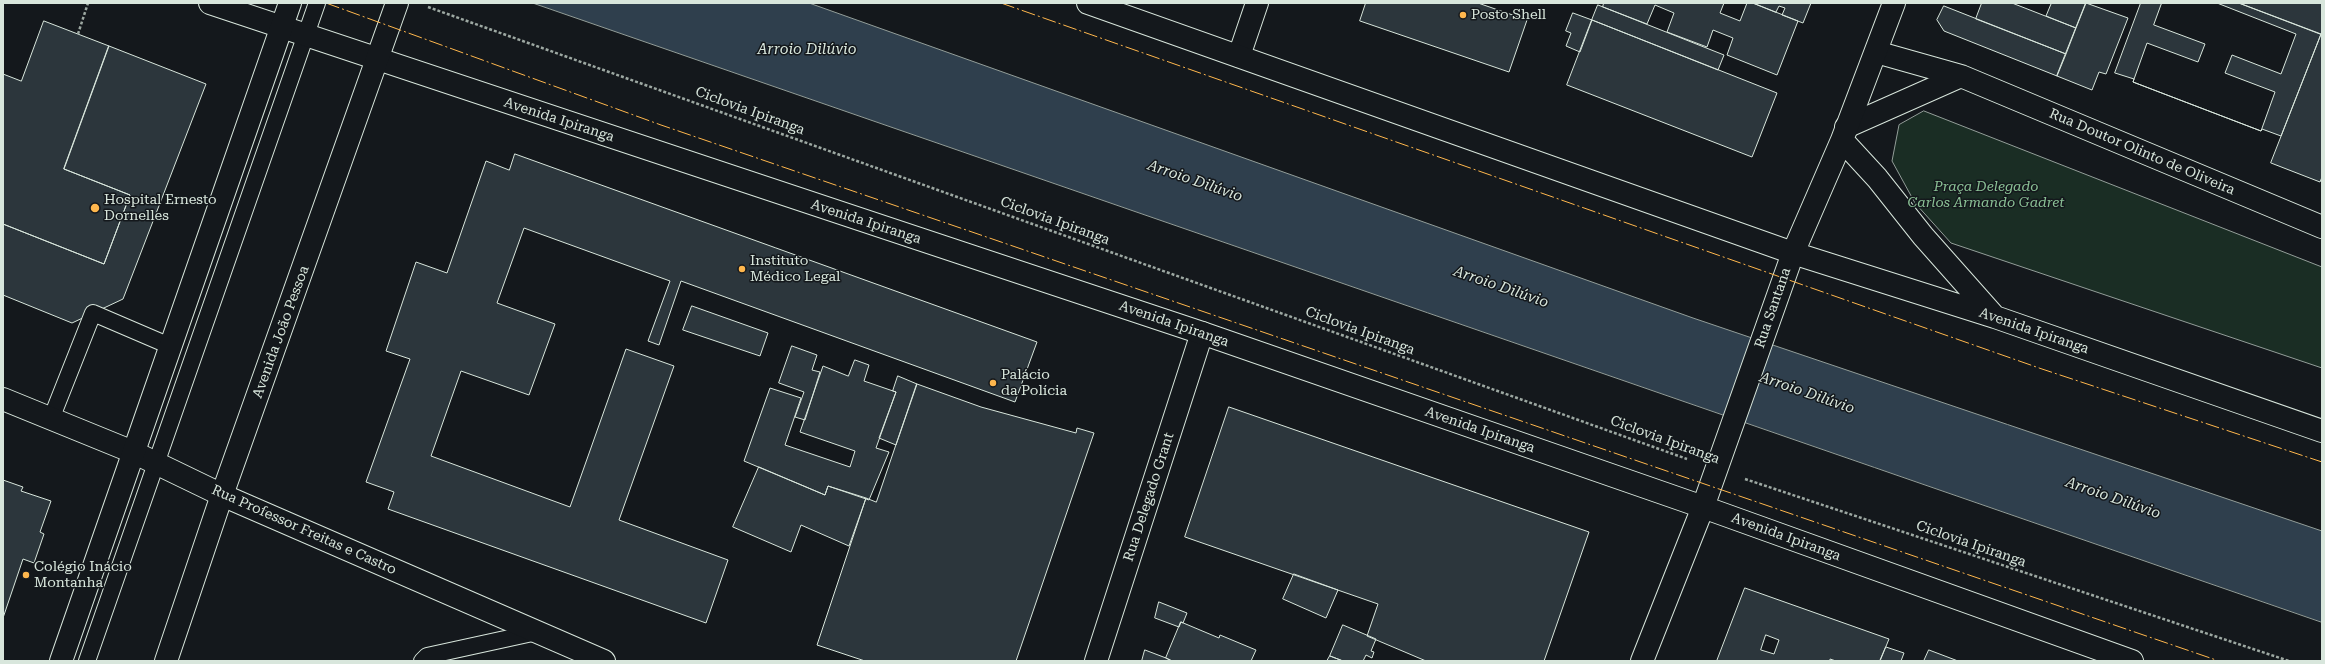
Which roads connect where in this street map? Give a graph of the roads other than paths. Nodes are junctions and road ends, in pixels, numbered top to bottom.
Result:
1 (210, 3) edge
2 (290, 3) edge
3 (317, 3) edge
4 (397, 3) edge
5 (1088, 3) edge
6 (1257, 3) edge
7 (1894, 3) edge
8 (282, 27) junction
9 (306, 36) junction
10 (1876, 52) junction
11 (1239, 56) junction
12 (378, 60) junction
13 (1961, 76) junction
14 (1844, 133) junction
15 (2322, 227) edge
16 (1793, 253) junction
17 (1995, 317) junction
18 (1202, 333) junction
19 (170, 346) junction
20 (3, 399) edge
21 (51, 419) junction
22 (2322, 431) edge
23 (133, 452) junction
24 (156, 462) junction
25 (222, 494) junction
26 (1703, 507) junction
27 (537, 632) junction
28 (61, 661) edge
29 (87, 661) edge
30 (166, 661) edge
31 (422, 661) edge
32 (604, 661) edge
33 (1096, 661) edge
34 (1642, 661) edge
35 (2132, 661) edge

1 - 8 main road, Avenida Ipiranga
2 - 8 main road
3 - 9 lane
4 - 12 main road, Avenida João Pessoa
5 - 11 main road, Avenida Ipiranga
6 - 11 main road
7 - 10 main road, Rua Santana
8 - 9 main road, Avenida Ipiranga
8 - 19 main road
9 - 12 main road, Avenida Ipiranga
9 - 24 lane
10 - 13 main road, Rua Doutor Olinto de Oliveira
10 - 14 main road, Rua Santana
11 - 16 main road, Avenida Ipiranga
12 - 18 main road, Avenida Ipiranga
12 - 25 main road, Avenida João Pessoa
13 - 14 main road
13 - 15 main road, Rua Doutor Olinto de Oliveira
14 - 16 main road, Rua Santana
14 - 17 main road
16 - 17 main road, Avenida Ipiranga
16 - 26 main road, Rua Santana
17 - 22 main road, Avenida Ipiranga
18 - 26 main road, Avenida Ipiranga
18 - 33 main road, Rua Delegado Grant
19 - 21 lane
19 - 23 main road
20 - 21 main road, Rua Professor Freitas e Castro
21 - 23 main road, Rua Professor Freitas e Castro
23 - 24 main road, Rua Professor Freitas e Castro
23 - 28 main road
24 - 25 main road, Rua Professor Freitas e Castro
24 - 29 lane
25 - 27 main road, Rua Professor Freitas e Castro
25 - 30 main road, Avenida João Pessoa
26 - 34 main road, Rua Santana
26 - 35 main road, Avenida Ipiranga
27 - 31 lane
27 - 32 main road, Rua Professor Freitas e Castro

